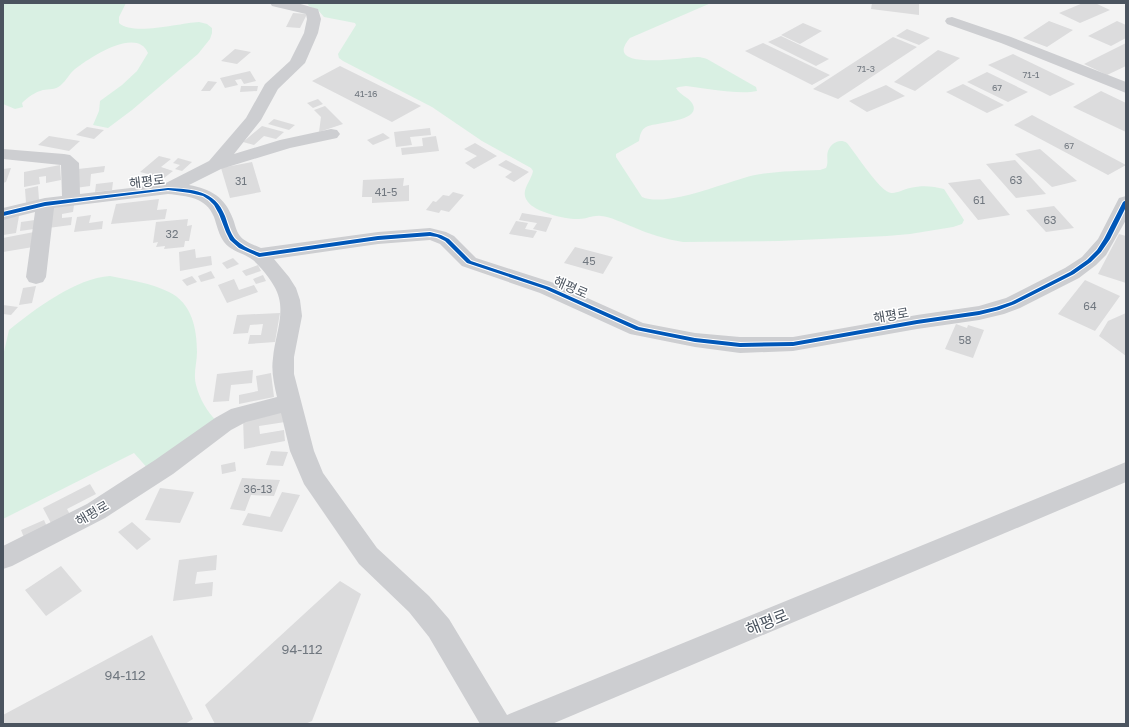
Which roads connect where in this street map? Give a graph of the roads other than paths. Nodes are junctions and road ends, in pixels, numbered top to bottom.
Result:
1 (276, 3) edge
2 (952, 21) dead end
3 (1126, 88) edge
4 (331, 134) dead end
5 (3, 154) edge
6 (215, 165) junction
7 (168, 189) junction
8 (71, 200) junction
9 (1126, 202) edge
10 (45, 204) junction
11 (3, 214) edge
12 (259, 255) junction
13 (36, 277) dead end
14 (290, 402) junction
15 (1126, 472) edge
16 (3, 558) edge
17 (496, 724) edge
18 (518, 724) edge

1 - 6 street, 해평로
2 - 3 street
4 - 6 street, 해평로
5 - 8 street
6 - 7 street, 해평로
7 - 8 street, 해평로
7 - 12 street, 해평로
8 - 10 street, 해평로
9 - 12 street, 해평로
10 - 11 street, 해평로
10 - 13 street
12 - 14 street, 해평로
14 - 16 street, 해평로
14 - 17 street
15 - 18 street, 해평로

